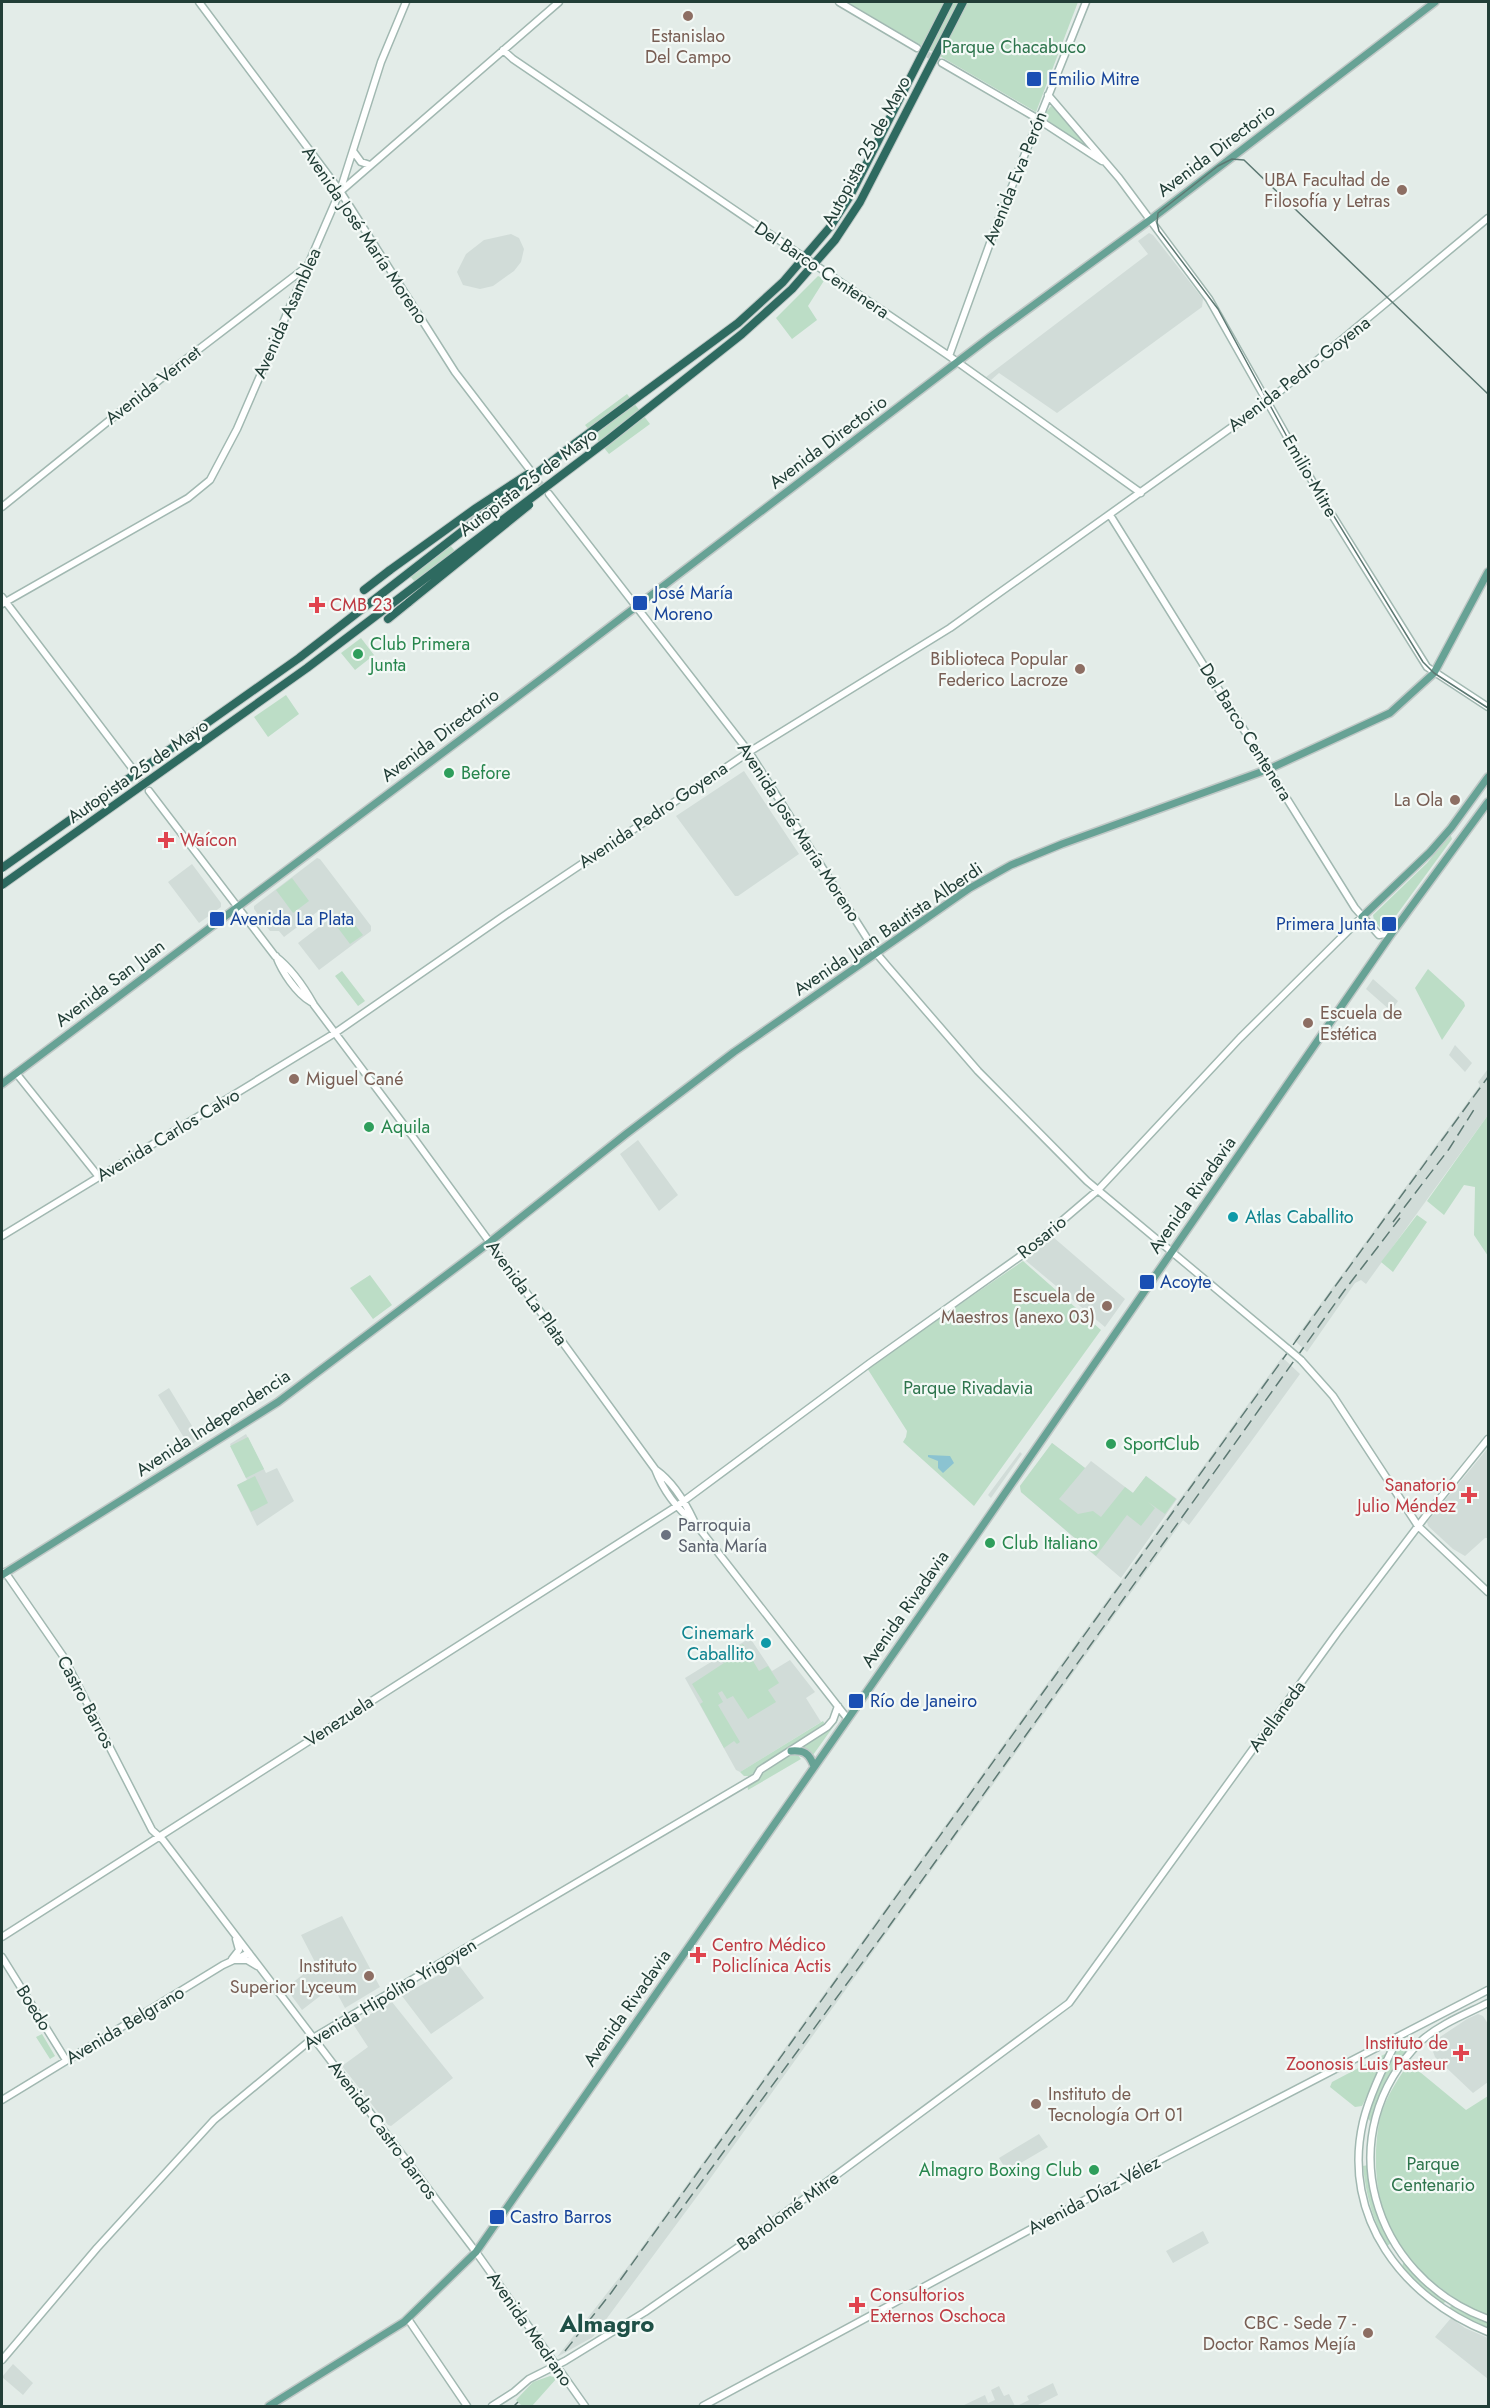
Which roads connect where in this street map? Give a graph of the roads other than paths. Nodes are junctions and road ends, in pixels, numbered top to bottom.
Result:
1 (199, 2) edge
2 (406, 2) edge
3 (559, 2) edge
4 (839, 2) edge
5 (949, 2) edge
6 (963, 2) edge
7 (1086, 2) edge
8 (1435, 2) edge
9 (917, 48) tunnel mouth
10 (503, 50) junction
11 (942, 63) tunnel mouth
12 (1048, 95) junction
13 (1039, 120) junction
14 (353, 150) junction
15 (370, 165) junction
16 (1110, 167) junction
17 (340, 191) junction
18 (1488, 218) edge
19 (1150, 220) junction
20 (307, 267) junction
21 (948, 356) junction
22 (957, 362) junction
23 (1268, 402) junction
24 (608, 440) junction
25 (577, 442) junction
26 (530, 470) tunnel mouth
27 (1141, 493) junction
28 (549, 494) tunnel mouth
29 (2, 507) edge
30 (1110, 515) junction
31 (1488, 572) edge
32 (364, 590) dead end
33 (3, 600) edge
34 (636, 607) junction
35 (388, 619) dead end
36 (1434, 672) junction
37 (1488, 707) edge
38 (748, 752) junction
39 (132, 768) tunnel mouth
40 (1269, 770) junction
41 (1488, 777) edge
42 (150, 791) tunnel mouth
43 (1488, 802) edge
44 (2, 868) edge
45 (2, 885) edge
46 (238, 906) junction
47 (1362, 917) junction
48 (1392, 933) junction
49 (877, 954) junction
50 (276, 956) junction
51 (288, 977) junction
52 (307, 990) junction
53 (311, 1002) junction
54 (335, 1033) junction
55 (16, 1073) junction
56 (2, 1084) edge
57 (97, 1174) junction
58 (1098, 1190) junction
59 (2, 1236) edge
60 (490, 1242) junction
61 (1171, 1252) junction
62 (1488, 1438) edge
63 (655, 1469) junction
64 (684, 1501) junction
65 (677, 1506) junction
66 (695, 1523) junction
67 (1418, 1526) junction
68 (3, 1573) edge
69 (1488, 1592) edge
70 (838, 1706) junction
71 (847, 1718) junction
72 (791, 1751) junction
73 (814, 1766) junction
74 (159, 1836) junction
75 (232, 1931) junction
76 (2, 1937) edge
77 (249, 1953) junction
78 (2, 1957) edge
79 (232, 1961) junction
80 (224, 1965) junction
81 (265, 1973) junction
82 (1488, 1990) edge
83 (1073, 1998) joint
84 (1488, 2003) edge
85 (1427, 2022) junction
86 (1399, 2037) junction
87 (313, 2038) junction
88 (1425, 2038) junction
89 (66, 2060) junction
90 (2, 2100) edge
91 (476, 2252) junction
92 (408, 2319) junction
93 (1488, 2319) edge
94 (1488, 2332) edge
95 (2, 2360) edge
96 (556, 2366) junction
97 (269, 2406) edge
98 (467, 2406) edge
99 (492, 2406) edge
100 (585, 2406) edge
101 (703, 2406) edge

1 - 17 main road, Avenida José María Moreno
2 - 14 main road
3 - 10 main road, Avenida Asamblea
4 - 9 main road
5 - 25 highway, Autopista 25 de Mayo, bridge
6 - 24 highway, Autopista 25 de Mayo, bridge
7 - 12 main road, Avenida Eva Perón
8 - 19 main road, Avenida Directorio
10 - 15 main road, Avenida Asamblea
10 - 21 main road, Del Barco Centenera
11 - 13 main road, Emilio Mitre
12 - 13 main road, Avenida Eva Perón
12 - 16 main road, Emilio Mitre
13 - 16 main road, Emilio Mitre
13 - 21 main road, Avenida Eva Perón
14 - 15 main road
14 - 17 main road
15 - 17 main road, Avenida Asamblea
16 - 19 main road, Emilio Mitre
17 - 20 main road, Avenida Asamblea
17 - 26 main road, Avenida José María Moreno
18 - 23 main road, Avenida Pedro Goyena
19 - 22 main road, Avenida Directorio
19 - 23 main road, Emilio Mitre
20 - 29 main road, Avenida Vernet
20 - 33 main road, Avenida Asamblea
21 - 22 main road, Del Barco Centenera
22 - 27 main road, Del Barco Centenera
22 - 34 main road, Avenida Directorio
23 - 27 main road, Avenida Pedro Goyena
23 - 36 main road, Emilio Mitre
24 - 35 highway, bridge
24 - 45 highway, Autopista 25 de Mayo, bridge
25 - 32 highway, bridge
25 - 44 highway, Autopista 25 de Mayo, bridge
27 - 30 main road, Avenida Pedro Goyena
28 - 34 main road, Avenida José María Moreno
30 - 38 main road, Avenida Pedro Goyena
30 - 40 main road, Del Barco Centenera
31 - 36 main road, Avenida Juan Bautista Alberdi
33 - 39 main road
34 - 38 main road, Avenida José María Moreno
34 - 46 main road, Avenida Directorio
36 - 37 main road, Emilio Mitre
36 - 40 main road, Avenida Juan Bautista Alberdi
38 - 49 main road, Avenida José María Moreno
38 - 54 main road, Avenida Pedro Goyena
40 - 47 main road, Del Barco Centenera
40 - 49 main road, Avenida Juan Bautista Alberdi
41 - 47 main road
42 - 46 main road, Avenida La Plata
43 - 48 main road, Avenida Rivadavia
46 - 50 main road, Avenida La Plata
46 - 55 main road, Avenida San Juan
47 - 48 main road, Del Barco Centenera
47 - 58 main road, Rosario
48 - 61 main road, Avenida Rivadavia
49 - 58 main road, Avenida José María Moreno
49 - 60 main road, Avenida Juan Bautista Alberdi
50 - 51 main road, Avenida La Plata
50 - 52 main road, Avenida La Plata
51 - 52 main road
51 - 53 main road, Avenida La Plata
52 - 53 main road, Avenida La Plata
53 - 54 main road, Avenida La Plata
54 - 57 main road, Avenida Carlos Calvo
54 - 60 main road, Avenida La Plata
55 - 56 main road, Avenida San Juan
55 - 57 main road
57 - 59 main road, Avenida Carlos Calvo
58 - 61 main road, Avenida José María Moreno
58 - 64 main road, Rosario
60 - 63 main road, Avenida La Plata
60 - 68 main road, Avenida Independencia
61 - 67 main road, Avenida José María Moreno, bridge
61 - 71 main road, Avenida Rivadavia
62 - 67 main road, Avellaneda
63 - 64 main road, Avenida La Plata
63 - 65 main road, Avenida La Plata
64 - 65 main road, Rosario
64 - 66 main road, Avenida La Plata
65 - 66 main road, Avenida La Plata
65 - 74 main road, Venezuela
66 - 70 main road, Avenida La Plata
67 - 69 main road, Avenida José María Moreno
67 - 83 main road, Avellaneda
68 - 74 main road, Castro Barros
70 - 71 main road, Avenida La Plata
70 - 72 main road, Avenida Hipólito Yrigoyen
71 - 73 main road, Avenida Rivadavia
72 - 73 main road
72 - 87 main road, Avenida Hipólito Yrigoyen
73 - 91 main road, Avenida Rivadavia
74 - 75 main road, Avenida Castro Barros
74 - 76 main road, Venezuela
75 - 77 main road, Avenida Castro Barros
75 - 80 main road
77 - 79 main road, Avenida Belgrano
77 - 81 main road, Avenida Castro Barros
78 - 89 main road, Boedo
79 - 80 main road, Avenida Belgrano
79 - 81 main road
80 - 89 main road, Avenida Belgrano
81 - 87 main road, Avenida Castro Barros
82 - 85 main road, Avenida Díaz Vélez
83 - 96 main road, Bartolomé Mitre
84 - 88 main road
85 - 86 main road, Avenida Díaz Vélez
85 - 88 main road
86 - 94 main road
86 - 101 main road, Avenida Díaz Vélez
87 - 91 main road, Avenida Castro Barros
87 - 95 main road, Avenida Hipólito Yrigoyen
88 - 93 main road
89 - 90 main road, Avenida Belgrano
91 - 92 main road, Avenida Rivadavia
91 - 96 main road, Avenida Medrano
92 - 97 main road, Avenida Rivadavia
92 - 98 main road
96 - 99 main road, Bartolomé Mitre
96 - 100 main road, Avenida Medrano

